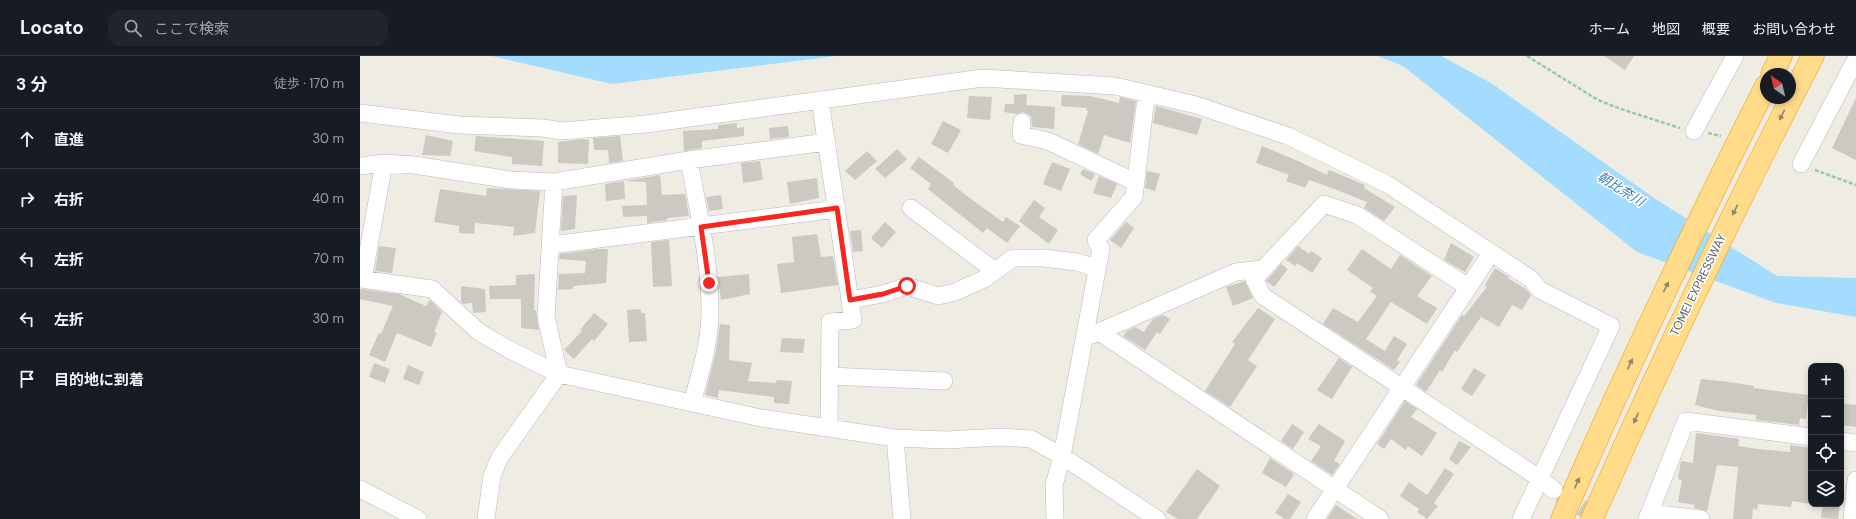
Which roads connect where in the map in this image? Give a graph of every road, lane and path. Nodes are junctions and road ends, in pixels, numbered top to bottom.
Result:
1 (1527, 56) edge
2 (1735, 56) edge
3 (1781, 56) edge
4 (1813, 56) edge
5 (1856, 59) edge
6 (1775, 68) edge
7 (1150, 94) junction
8 (1760, 98) edge
9 (820, 100) junction
10 (360, 113) edge
11 (1022, 122) dead end
12 (1694, 131) junction
13 (1724, 136) dead end
14 (827, 142) junction
15 (690, 160) junction
16 (384, 163) junction
17 (1801, 164) joint
18 (360, 166) edge
19 (554, 182) junction
20 (1135, 182) junction
21 (1856, 185) edge
22 (837, 208) junction
23 (911, 208) dead end
24 (701, 227) junction
25 (551, 245) junction
26 (1491, 253) junction
27 (1097, 268) junction
28 (1262, 269) junction
29 (995, 271) junction
30 (361, 279) edge
31 (1468, 287) junction
32 (850, 300) junction
33 (1092, 335) junction
34 (559, 374) junction
35 (829, 376) junction
36 (944, 381) dead end
37 (1401, 387) junction
38 (692, 403) junction
39 (829, 428) junction
40 (1808, 437) edge
41 (895, 438) junction
42 (1844, 441) edge
43 (1856, 443) edge
44 (1062, 456) junction
45 (1539, 478) junction
46 (1856, 480) edge
47 (360, 489) edge
48 (1335, 489) junction
49 (1554, 490) tunnel mouth
50 (1648, 516) edge
51 (418, 519) edge
52 (486, 519) edge
53 (902, 519) edge
54 (1055, 519) edge
55 (1157, 519) edge
56 (1315, 519) edge
57 (1380, 519) edge
58 (1521, 519) edge
59 (1562, 519) edge
60 (1592, 519) edge
61 (1701, 519) edge
62 (1852, 519) edge

1 - 12 path
2 - 12 street
3 - 6 highway
4 -> 60 highway, TOMEI EXPRESSWAY
5 - 17 street
7 - 9 street
7 - 20 street
7 - 26 street
59 -> 8 highway
9 - 10 street
9 - 14 street
11 - 20 street
12 - 13 path
14 - 15 street
14 - 22 street
15 - 19 street
15 - 24 street
16 - 18 street
16 - 19 street
16 - 30 street
17 - 21 path
19 - 25 street
20 - 27 street
22 - 24 street
22 - 32 street
23 - 29 street
24 - 25 street
24 - 38 street
25 - 34 street
26 - 31 street
26 - 45 street
27 - 29 street
27 - 33 street
28 - 31 street
28 - 33 street
28 - 37 street
29 - 32 street
30 - 34 street
31 - 37 street
32 - 35 street
33 - 44 street
33 - 48 street
34 - 38 street
34 - 52 street
35 - 36 street
35 - 39 street
37 - 45 street
37 - 48 street
38 - 39 street
39 - 41 street
40 - 50 street
41 - 44 street
41 - 53 street
42 - 43 street
44 - 54 street
44 - 55 street
45 - 49 street
45 - 58 street
46 - 62 street
47 - 51 street
48 - 56 street
48 - 57 street
50 - 61 street

